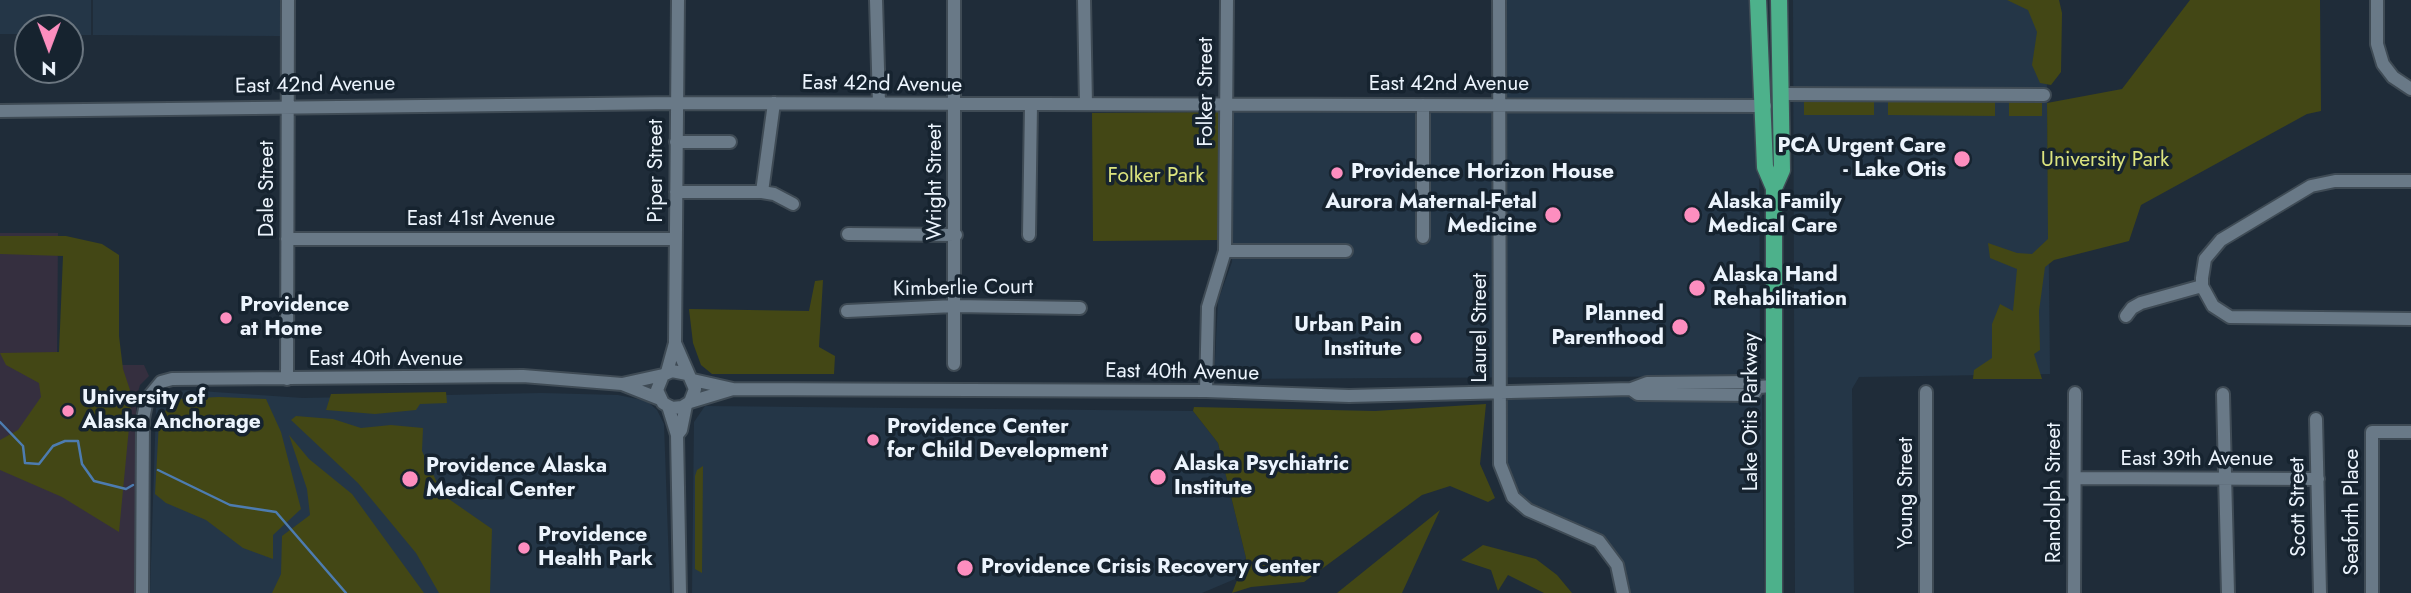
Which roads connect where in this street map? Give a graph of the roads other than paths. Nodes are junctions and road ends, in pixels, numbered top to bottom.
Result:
1 (288, 0) edge
2 (678, 0) edge
3 (876, 0) edge
4 (954, 0) edge
5 (1084, 0) edge
6 (1227, 0) edge
7 (1499, 0) edge
8 (1758, 0) edge
9 (1779, 0) edge
10 (2377, 0) edge
11 (1762, 43) junction
12 (2411, 89) edge
13 (1781, 94) junction
14 (2044, 95) dead end
15 (677, 103) junction
16 (774, 103) junction
17 (879, 103) junction
18 (1086, 104) junction
19 (1227, 104) junction
20 (1499, 104) junction
21 (1031, 105) junction
22 (1423, 105) junction
23 (288, 106) junction
24 (955, 106) junction
25 (1765, 106) junction
26 (0, 111) edge
27 (676, 142) junction
28 (730, 142) dead end
29 (1782, 170) junction
30 (2411, 181) edge
31 (1774, 188) junction
32 (676, 192) junction
33 (762, 192) junction
34 (793, 204) dead end
35 (848, 234) dead end
36 (956, 235) junction
37 (1028, 235) dead end
38 (1423, 237) dead end
39 (287, 239) junction
40 (676, 239) junction
41 (1225, 251) junction
42 (1346, 251) dead end
43 (2202, 286) junction
44 (954, 306) junction
45 (1080, 308) dead end
46 (847, 311) dead end
47 (2126, 316) dead end
48 (2411, 319) edge
49 (676, 343) junction
50 (954, 365) dead end
51 (665, 374) junction
52 (690, 377) junction
53 (287, 379) junction
54 (622, 384) junction
55 (1765, 387) junction
56 (733, 389) junction
57 (1206, 391) junction
58 (1501, 391) junction
59 (1926, 393) dead end
60 (2075, 393) dead end
61 (2223, 394) dead end
62 (664, 403) junction
63 (688, 403) junction
64 (2316, 419) dead end
65 (2411, 432) edge
66 (677, 435) junction
67 (2075, 478) junction
68 (2227, 479) junction
69 (2318, 479) junction
70 (142, 593) edge
71 (680, 593) edge
72 (1623, 593) edge
73 (1774, 593) edge
74 (1926, 593) edge
75 (2074, 593) edge
76 (2228, 593) edge
77 (2320, 593) edge
78 (2372, 593) edge

1 - 23 street, Dale Street
2 - 15 street, Piper Street
3 - 17 street
4 - 24 street, Wright Street
5 - 18 street
6 - 19 street, Folker Street
7 - 20 street, Laurel Street
8 - 11 main road, Lake Otis Parkway
9 - 13 main road, Lake Otis Parkway
10 - 12 street
11 - 13 main road
11 - 25 main road, Lake Otis Parkway
13 - 14 street
13 - 29 main road, Lake Otis Parkway
15 - 16 street, East 42nd Avenue
15 - 23 street, East 42nd Avenue
15 - 27 street, Piper Street
16 - 17 street, East 42nd Avenue
16 - 33 street
17 - 24 street, East 42nd Avenue
18 - 19 street, East 42nd Avenue
18 - 21 street, East 42nd Avenue
19 - 22 street, East 42nd Avenue
19 - 41 street, Folker Street
20 - 22 street, East 42nd Avenue
20 - 25 street, East 42nd Avenue
20 - 58 street, Laurel Street
21 - 24 street, East 42nd Avenue
21 - 37 street
22 - 38 street
23 - 26 street, East 42nd Avenue
23 - 39 street, Dale Street
24 - 36 street, Wright Street
25 - 29 main road
25 - 31 main road, Lake Otis Parkway
27 - 28 street
27 - 32 street, Piper Street
29 - 31 main road, Lake Otis Parkway
30 - 43 street
31 - 55 main road, Lake Otis Parkway
32 - 33 street
32 - 40 street, Piper Street
33 - 34 street
35 - 36 street
36 - 44 street, Wright Street
39 - 40 street, East 41st Avenue
39 - 53 street, Dale Street
40 - 49 street, Piper Street
41 - 42 street
41 - 57 street, Folker Street
43 - 47 street
43 - 48 street
44 - 45 street, Kimberlie Court
44 - 46 street, Kimberlie Court
44 - 50 street, Wright Street
49 - 51 street, Piper Street
49 - 52 street, Piper Street
51 - 52 street
51 - 54 street, East 40th Avenue
51 - 62 street, Piper Street
52 - 56 street, East 40th Avenue
52 - 63 street, Piper Street
53 - 54 street, East 40th Avenue
53 - 70 street, East 40th Avenue
54 - 62 street, East 40th Avenue
55 - 58 street, East 40th Avenue
55 - 73 main road, Lake Otis Parkway
56 - 57 street, East 40th Avenue
56 - 63 street, East 40th Avenue
57 - 58 street, East 40th Avenue
58 - 72 street, Laurel Street
59 - 74 street, Young Street
60 - 67 street, Randolph Street
61 - 68 street
62 - 63 street
62 - 66 street, Piper Street
63 - 66 street, Piper Street
64 - 69 street, Scott Street
65 - 78 street, Seaforth Place
66 - 71 street, Piper Street
67 - 68 street, East 39th Avenue
67 - 75 street, Randolph Street
68 - 69 street, East 39th Avenue
68 - 76 street
69 - 77 street, Scott Street

